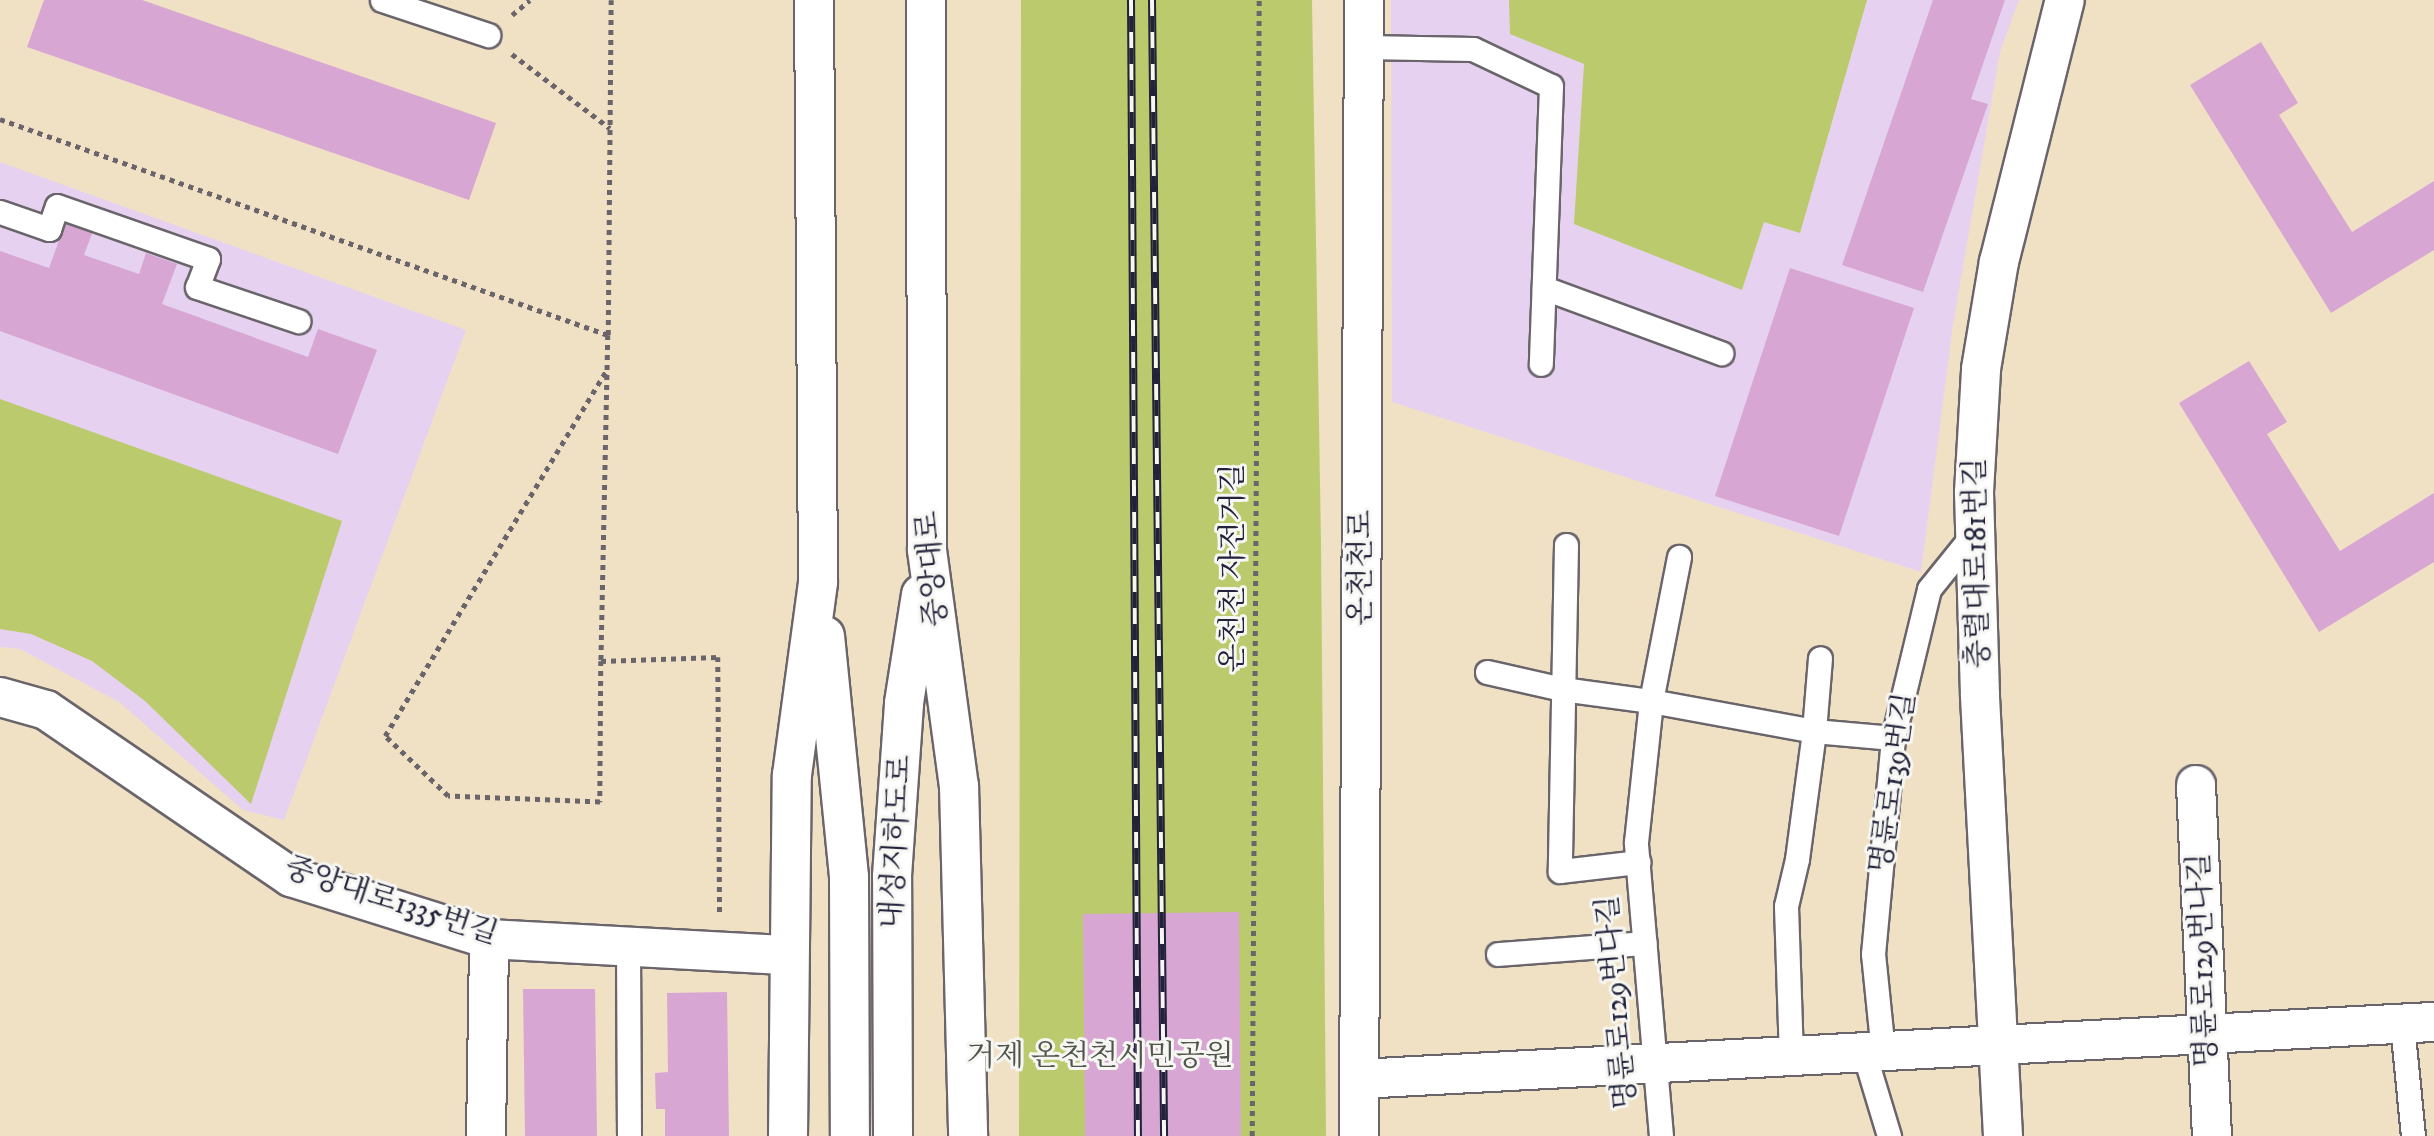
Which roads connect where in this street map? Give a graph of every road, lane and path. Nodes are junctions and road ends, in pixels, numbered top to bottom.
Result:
1 (382, 0) edge
2 (611, 0) edge
3 (814, 0) edge
4 (926, 0) edge
5 (1259, 0) edge
6 (1364, 0) edge
7 (2065, 0) edge
8 (488, 35) joint
9 (1365, 47) junction
10 (0, 119) edge
11 (610, 128) junction
12 (0, 212) edge
13 (1544, 288) junction
14 (298, 321) dead end
15 (608, 335) junction
16 (1721, 353) dead end
17 (1541, 364) dead end
18 (607, 370) junction
19 (1975, 532) junction
20 (1566, 545) dead end
21 (927, 550) junction
22 (1679, 557) dead end
23 (818, 582) junction
24 (1819, 658) dead end
25 (601, 661) junction
26 (1487, 672) dead end
27 (1562, 689) junction
28 (0, 697) edge
29 (1651, 701) junction
30 (1814, 731) junction
31 (1894, 738) junction
32 (2196, 785) dead end
33 (1638, 862) junction
34 (489, 939) junction
35 (1645, 943) junction
36 (628, 946) junction
37 (721, 952) junction
38 (1498, 954) dead end
39 (788, 955) junction
40 (2418, 1023) edge
41 (2206, 1034) junction
42 (2000, 1046) junction
43 (1873, 1052) junction
44 (1791, 1057) junction
45 (1655, 1064) junction
46 (1359, 1079) junction
47 (486, 1136) edge
48 (629, 1136) edge
49 (788, 1136) edge
50 (850, 1136) edge
51 (893, 1136) edge
52 (968, 1136) edge
53 (1252, 1136) edge
54 (1359, 1136) edge
55 (1661, 1136) edge
56 (1889, 1136) edge
57 (2003, 1136) edge
58 (2212, 1136) edge
59 (2413, 1136) edge

1 - 8 lane
2 - 11 path
3 - 23 street
4 - 21 street, 중앙대로
5 - 53 path, 온천천 자전거길
6 - 9 street, 온천천로
7 - 19 street, 충렬대로181번길
8 - 11 path
9 - 13 lane
9 - 46 street, 온천천로
10 - 15 path
11 - 15 path
12 - 14 lane
13 - 16 lane
13 - 17 lane
15 - 18 path
18 - 25 path
18 - 25 path
19 - 31 lane, 명륜로139번길
19 - 42 street, 충렬대로181번길
20 - 27 lane, 명륜로129번다길
21 - 51 street, 내성지하도로
21 - 52 street, 중앙대로
22 - 29 lane, 명륜로129번다길
23 - 39 street
23 - 50 street, 내성지하도로
24 - 30 lane
25 - 37 path
26 - 27 lane
27 - 29 lane
27 - 33 lane, 명륜로129번다길
28 - 34 street, 중앙대로1335번길
29 - 30 lane
29 - 33 lane, 명륜로129번다길
30 - 31 lane
30 - 44 lane
31 - 43 lane, 명륜로139번길
32 - 41 street, 명륜로129번나길
33 - 35 lane, 명륜로129번다길
34 - 36 street, 중앙대로1335번길
34 - 47 street
35 - 38 lane
35 - 45 lane, 명륜로129번다길
36 - 37 street, 중앙대로1335번길
36 - 48 lane
37 - 39 street, 중앙대로1335번길
39 - 49 street
40 - 41 street
40 - 59 lane
41 - 42 street
41 - 58 street, 명륜로129번나길
42 - 43 street
42 - 57 street, 충렬대로181번길
43 - 44 street
43 - 56 lane
44 - 45 street
45 - 46 street
45 - 55 lane, 명륜로129번다길
46 - 54 street, 온천천로

